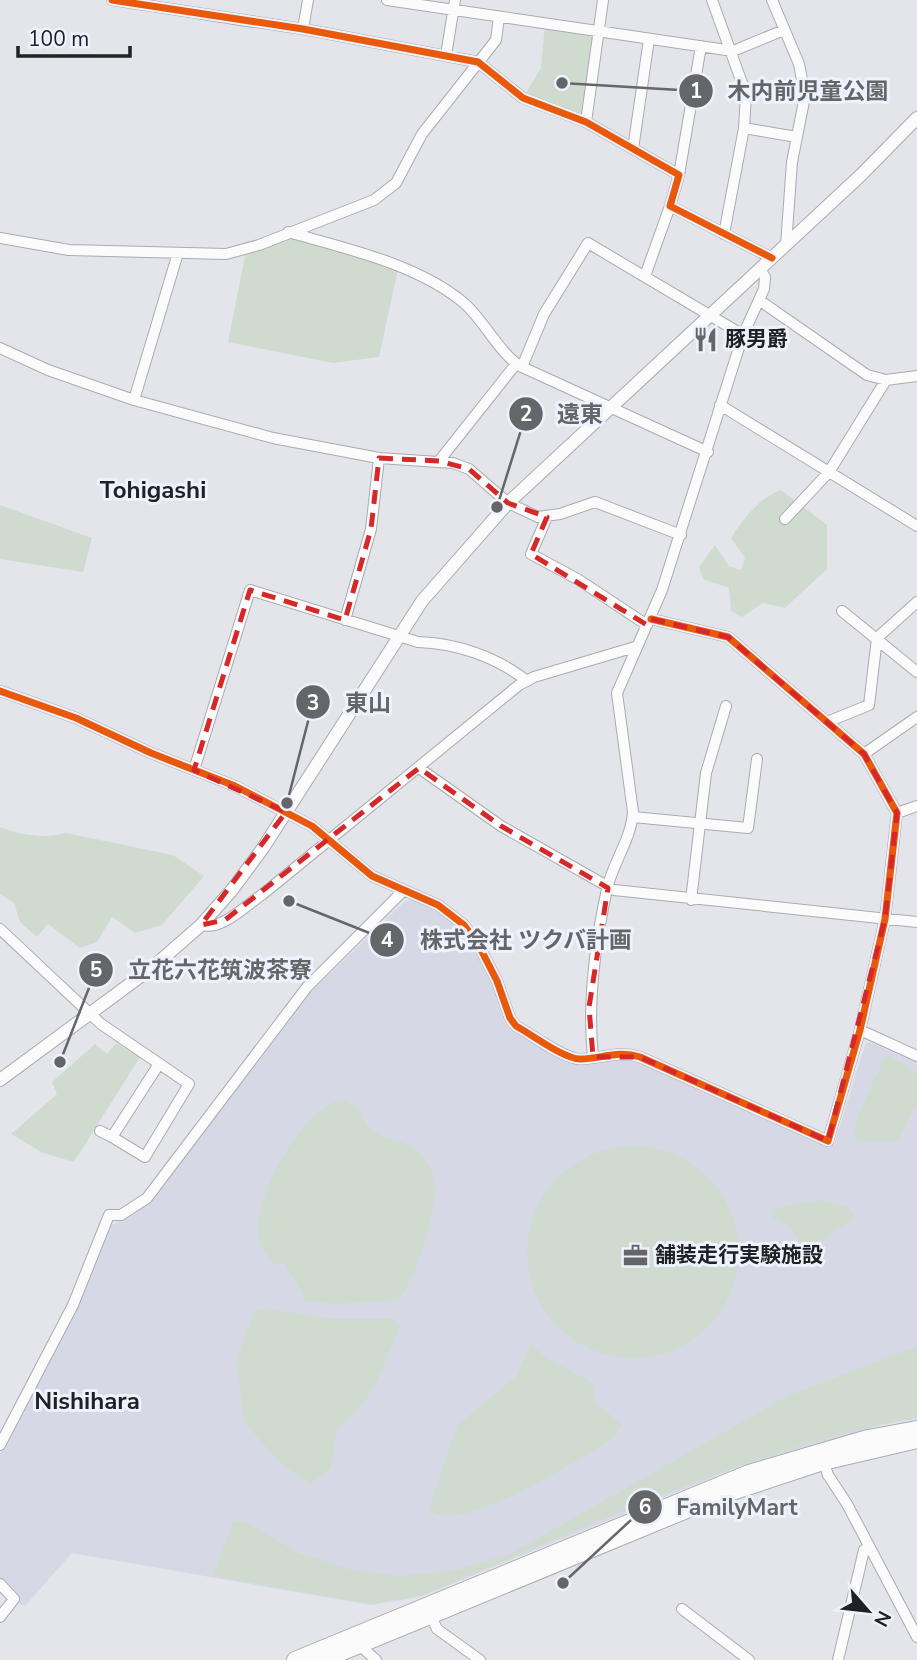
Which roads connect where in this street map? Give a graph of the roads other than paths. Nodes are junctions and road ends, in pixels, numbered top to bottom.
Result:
1 (112, 0) edge
2 (199, 0) edge
3 (308, 0) edge
4 (387, 0) edge
5 (603, 0) edge
6 (710, 0) edge
7 (772, 0) edge
8 (454, 5) edge
9 (197, 13) junction
10 (499, 16) junction
11 (303, 29) junction
12 (784, 30) junction
13 (599, 31) junction
14 (649, 38) junction
15 (701, 46) junction
16 (733, 51) junction
17 (446, 55) junction
18 (478, 62) junction
19 (917, 118) edge
20 (586, 122) junction
21 (744, 128) junction
22 (797, 137) junction
23 (633, 149) junction
24 (679, 175) junction
25 (670, 206) junction
26 (288, 232) junction
27 (724, 234) junction
28 (0, 238) edge
29 (786, 245) junction
30 (178, 253) junction
31 (772, 258) junction
32 (760, 269) junction
33 (646, 273) junction
34 (759, 300) junction
35 (710, 315) junction
36 (743, 335) junction
37 (0, 348) edge
38 (519, 365) junction
39 (917, 376) edge
40 (886, 380) junction
41 (134, 400) junction
42 (720, 405) junction
43 (610, 408) junction
44 (708, 452) junction
45 (379, 458) junction
46 (439, 461) junction
47 (829, 472) junction
48 (508, 503) junction
49 (547, 517) junction
50 (785, 519) dead end
51 (917, 526) edge
52 (681, 535) junction
53 (917, 602) edge
54 (842, 611) dead end
55 (345, 620) junction
56 (649, 622) junction
57 (398, 635) junction
58 (877, 638) junction
59 (635, 647) junction
60 (917, 673) edge
61 (527, 681) junction
62 (0, 691) edge
63 (726, 706) dead end
64 (917, 717) edge
65 (827, 722) junction
66 (864, 754) junction
67 (757, 759) dead end
68 (419, 768) junction
69 (194, 770) junction
70 (917, 806) edge
71 (286, 812) junction
72 (897, 813) junction
73 (633, 817) junction
74 (700, 823) junction
75 (332, 840) junction
76 (608, 888) junction
77 (403, 891) junction
78 (691, 900) junction
79 (885, 919) junction
80 (917, 922) edge
81 (201, 925) junction
82 (0, 929) edge
83 (88, 1012) junction
84 (860, 1030) junction
85 (34, 1052) junction
86 (917, 1056) edge
87 (593, 1057) junction
88 (159, 1064) junction
89 (0, 1080) edge
90 (0, 1091) edge
91 (100, 1131) dead end
92 (112, 1138) junction
93 (917, 1429) edge
94 (917, 1440) edge
95 (0, 1445) edge
96 (822, 1457) junction
97 (869, 1547) junction
98 (0, 1584) edge
99 (428, 1609) junction
100 (682, 1609) dead end
101 (0, 1617) edge
102 (913, 1617) edge
103 (917, 1637) edge
104 (355, 1641) junction
105 (295, 1660) edge
106 (323, 1660) edge
107 (376, 1660) edge
108 (480, 1660) edge
109 (749, 1660) edge
110 (838, 1660) edge

1 - 9 street
2 - 9 street
3 - 11 street
4 - 8 street
5 - 13 street
6 - 16 street
7 - 12 street
8 - 10 street
8 - 17 street
9 - 11 street
10 - 13 street
10 - 18 street
11 - 17 street
12 - 16 street
12 - 22 street
13 - 14 street
13 - 20 street
14 - 15 street
14 - 23 street
15 - 16 street
15 - 24 street
16 - 21 street
17 - 18 street
18 - 20 street
18 - 26 street
19 - 29 main road
20 - 23 street
21 - 22 street
21 - 27 street
22 - 29 street
23 - 24 street
24 - 25 street
25 - 27 street
25 - 33 street
26 - 30 street
26 - 38 street
27 - 31 street
28 - 30 street
29 - 31 main road
30 - 41 street
31 - 32 main road
32 - 34 street
32 - 35 main road
33 - 35 street
33 - 38 street
34 - 36 street
34 - 40 street
35 - 36 street
35 - 43 main road
36 - 42 street
37 - 41 street
38 - 43 street
38 - 46 street
39 - 40 street
40 - 47 street
41 - 45 street
42 - 44 street
42 - 47 street
43 - 44 street
43 - 48 main road
44 - 52 street
45 - 46 street
45 - 55 street
46 - 48 street
47 - 50 street
47 - 51 street
48 - 49 street
48 - 57 main road
49 - 52 street
49 - 56 street
52 - 56 street
53 - 58 street
54 - 58 street
55 - 57 street
55 - 69 street
56 - 59 street
56 - 65 street
57 - 61 street
57 - 71 main road
58 - 60 street
58 - 65 street
59 - 61 street
59 - 73 street
61 - 68 street
62 - 69 street
63 - 74 street
64 - 66 street
65 - 66 street
66 - 72 street
67 - 74 street
68 - 75 street
68 - 76 street
69 - 71 street
70 - 72 street
71 - 75 street
71 - 81 main road
72 - 79 street
73 - 74 street
73 - 76 street
74 - 78 street
75 - 77 street
75 - 81 street
76 - 78 street
76 - 87 street
77 - 87 street
77 - 95 street
78 - 79 street
79 - 80 street
79 - 84 street
81 - 83 main road
82 - 83 street
83 - 85 main road
83 - 88 street
84 - 86 street
84 - 87 street
85 - 89 main road
85 - 90 main road
88 - 92 street
88 - 92 street
91 - 92 street
93 - 96 highway
94 - 96 highway
96 - 97 street
96 - 99 highway
97 - 102 street
97 - 110 street
98 - 101 street
99 - 104 highway
99 - 108 street
100 - 109 street
102 - 103 street
104 - 105 highway
104 - 106 highway
104 - 107 street

